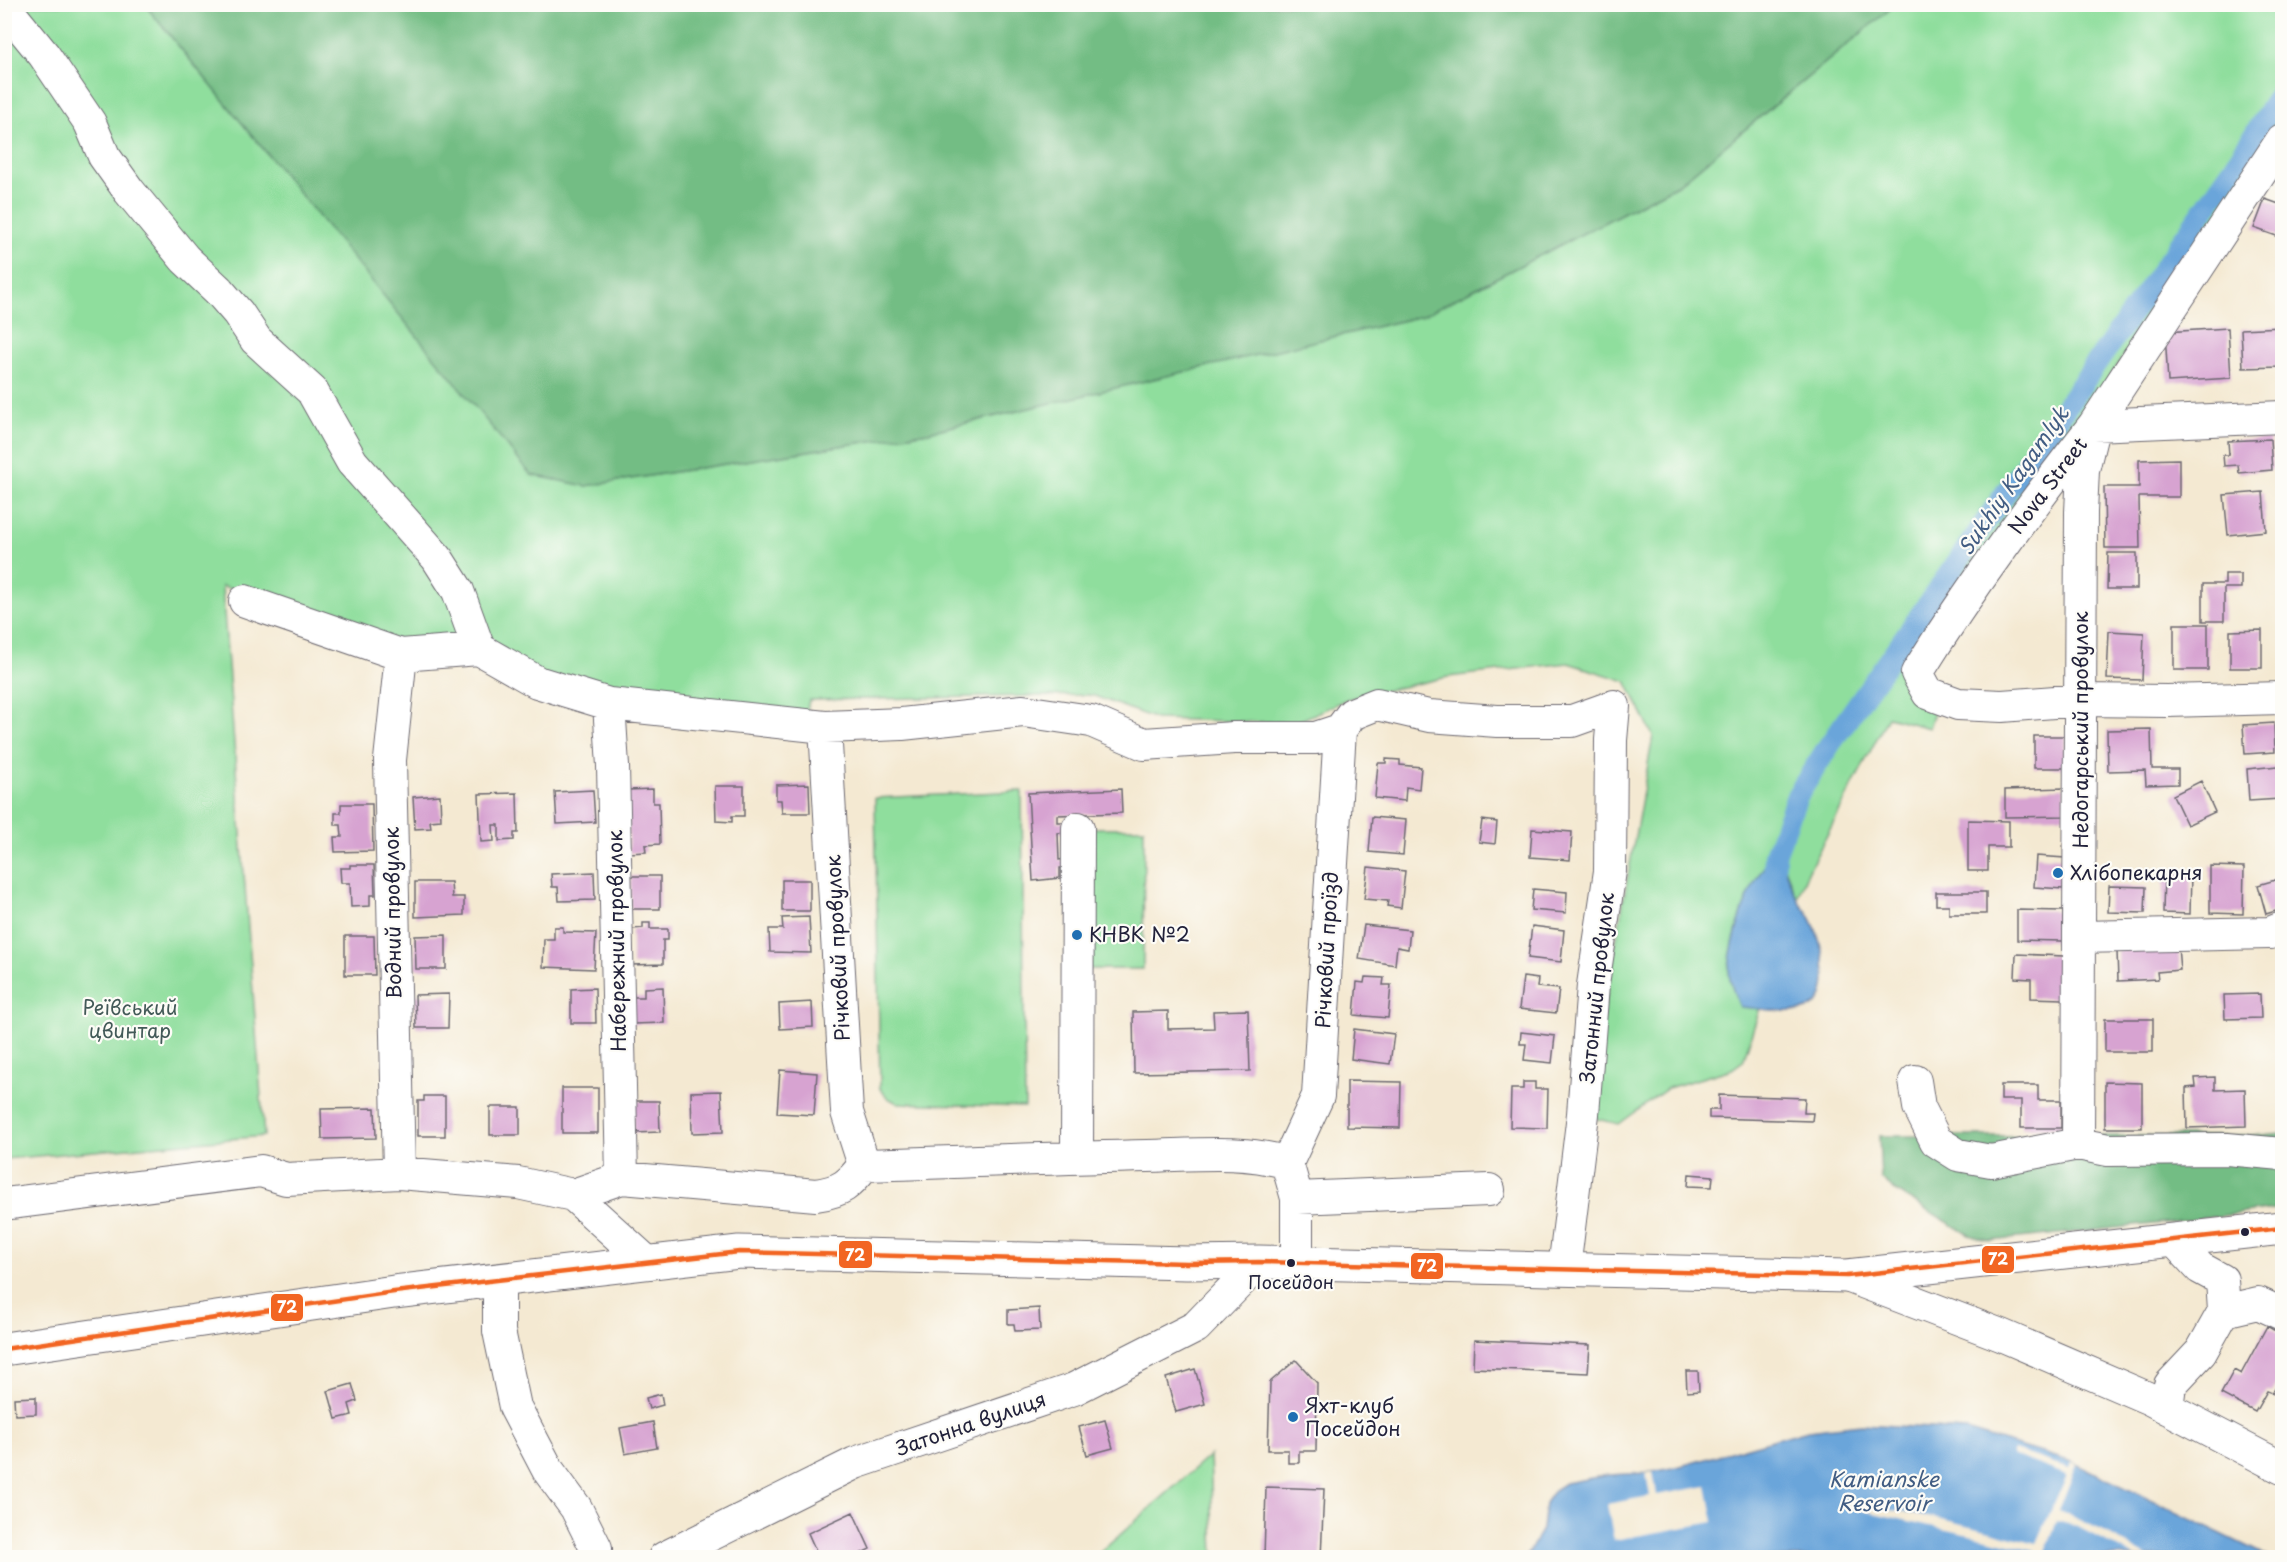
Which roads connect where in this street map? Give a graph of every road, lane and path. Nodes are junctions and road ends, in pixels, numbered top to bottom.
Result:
1 (4, 6) edge
2 (2283, 140) edge
3 (2283, 417) edge
4 (2094, 425) junction
5 (245, 601) dead end
6 (479, 648) junction
7 (401, 655) junction
8 (2283, 698) edge
9 (2081, 700) junction
10 (609, 704) junction
11 (825, 727) junction
12 (1340, 730) junction
13 (1078, 828) dead end
14 (2283, 928) edge
15 (2080, 937) junction
16 (1915, 1081) dead end
17 (2078, 1144) junction
18 (2283, 1154) edge
19 (1077, 1157) junction
20 (1287, 1163) junction
21 (864, 1165) junction
22 (399, 1173) junction
23 (622, 1178) junction
24 (1489, 1190) dead end
25 (573, 1195) junction
26 (1297, 1198) junction
27 (4, 1204) edge
28 (2283, 1228) edge
29 (2174, 1240) junction
30 (1259, 1262) junction
31 (648, 1263) junction
32 (1297, 1263) junction
33 (1564, 1269) junction
34 (1847, 1276) junction
35 (2222, 1280) junction
36 (499, 1281) junction
37 (2270, 1308) edge
38 (2224, 1311) junction
39 (4, 1349) edge
40 (2168, 1408) junction
41 (2283, 1468) edge
42 (596, 1557) edge
43 (664, 1557) edge

1 - 6 street
2 - 4 street
3 - 4 street, Nova Street
4 - 9 street, Недогарський провулок
4 - 9 street, Nova Street
5 - 7 street
6 - 7 street
6 - 10 street
7 - 22 street, Водний провулок
8 - 9 street
9 - 15 street, Недогарський провулок
10 - 11 street
10 - 23 street, Набережний провулок
11 - 12 street
11 - 21 street, Річковий провулок
12 - 20 street, Річковий проїзд
12 - 33 street, Затонний провулок
13 - 19 street
14 - 15 street
15 - 17 street, Недогарський провулок
16 - 17 street
17 - 18 street
19 - 20 street
19 - 21 street
20 - 26 street
21 - 23 street
22 - 25 street
22 - 27 street
23 - 25 street
24 - 26 street
25 - 31 street
26 - 32 street
28 - 29 main road
29 - 34 main road
29 - 35 street
30 - 31 main road
30 - 32 main road
30 - 43 street, Затонна вулиця
31 - 36 main road
32 - 33 main road
33 - 34 main road
34 - 40 street
35 - 37 street
35 - 38 street
36 - 39 main road
36 - 42 street
37 - 38 street
38 - 40 street
40 - 41 street

